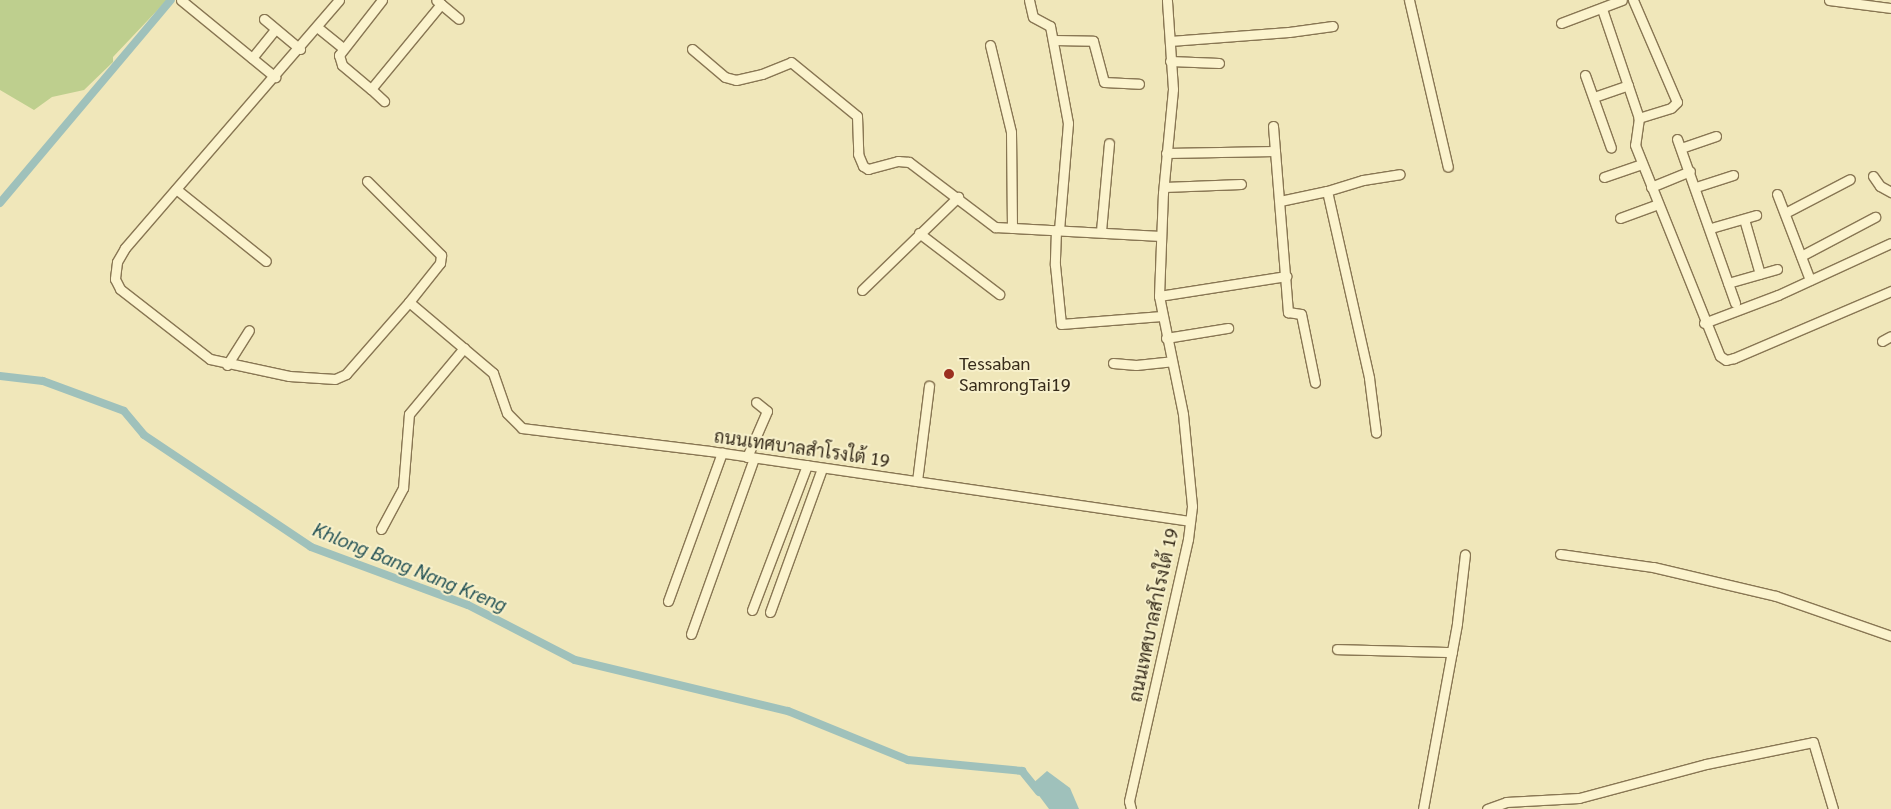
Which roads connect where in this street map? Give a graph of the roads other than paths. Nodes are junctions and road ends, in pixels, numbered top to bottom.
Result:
1 (181, 0) edge
2 (339, 0) edge
3 (382, 0) edge
4 (1029, 0) edge
5 (1167, 0) edge
6 (1409, 0) edge
7 (1622, 0) edge
8 (1633, 0) edge
9 (1829, 0) edge
10 (439, 2) edge
11 (1891, 8) edge
12 (1602, 9) junction
13 (264, 19) dead end
14 (460, 19) dead end
15 (1561, 22) dead end
16 (1333, 26) dead end
17 (317, 27) junction
18 (275, 30) junction
19 (1054, 40) junction
20 (1170, 41) junction
21 (990, 45) dead end
22 (343, 48) junction
23 (300, 49) junction
24 (692, 49) dead end
25 (252, 58) junction
26 (1170, 61) junction
27 (1219, 63) dead end
28 (1585, 75) dead end
29 (275, 77) junction
30 (1139, 84) dead end
31 (1628, 85) junction
32 (371, 89) junction
33 (1594, 97) junction
34 (384, 101) dead end
35 (1639, 118) junction
36 (1273, 126) dead end
37 (1716, 136) dead end
38 (1677, 139) dead end
39 (1109, 143) dead end
40 (1611, 148) dead end
41 (1681, 148) junction
42 (1275, 151) junction
43 (1166, 153) junction
44 (1642, 164) junction
45 (1448, 167) dead end
46 (1690, 171) junction
47 (1400, 174) dead end
48 (1734, 175) dead end
49 (1604, 176) dead end
50 (1872, 176) dead end
51 (1850, 179) dead end
52 (367, 180) dead end
53 (1241, 184) dead end
54 (1164, 187) junction
55 (1651, 187) junction
56 (1696, 187) junction
57 (176, 189) junction
58 (1327, 191) junction
59 (1891, 192) edge
60 (1777, 194) dead end
61 (958, 197) junction
62 (1280, 201) junction
63 (1658, 204) junction
64 (1784, 213) junction
65 (1756, 216) dead end
66 (1875, 217) dead end
67 (1620, 218) dead end
68 (1744, 219) junction
69 (1012, 228) junction
70 (1711, 228) junction
71 (1058, 230) junction
72 (1101, 231) junction
73 (919, 233) junction
74 (1161, 236) junction
75 (1891, 243) edge
76 (1801, 256) junction
77 (266, 261) dead end
78 (1777, 269) dead end
79 (1760, 274) junction
80 (1286, 276) junction
81 (1810, 280) junction
82 (1728, 283) junction
83 (862, 290) dead end
84 (1891, 290) edge
85 (999, 294) dead end
86 (1159, 296) junction
87 (409, 302) junction
88 (1735, 303) dead end
89 (1162, 316) junction
90 (1704, 323) junction
91 (1228, 328) dead end
92 (249, 330) dead end
93 (1891, 336) edge
94 (1166, 338) junction
95 (1882, 341) dead end
96 (464, 348) junction
97 (1172, 361) junction
98 (1113, 363) dead end
99 (227, 365) junction
100 (1315, 383) dead end
101 (929, 386) dead end
102 (756, 402) dead end
103 (1376, 433) dead end
104 (722, 453) junction
105 (750, 457) junction
106 (807, 465) junction
107 (822, 468) junction
108 (917, 481) junction
109 (1191, 513) junction
110 (381, 529) dead end
111 (1465, 554) dead end
112 (1560, 554) dead end
113 (668, 601) dead end
114 (752, 610) dead end
115 (770, 612) dead end
116 (691, 634) dead end
117 (1891, 636) edge
118 (1337, 649) dead end
119 (1452, 652) junction
120 (1524, 805) edge
121 (1131, 809) edge
122 (1423, 809) edge
123 (1487, 809) edge
124 (1833, 809) edge

1 - 25 street
2 - 17 street
3 - 22 street
4 - 19 street
5 - 20 street
6 - 45 street
7 - 12 street
8 - 35 street
9 - 11 street
10 - 14 street
10 - 32 street
12 - 15 street
12 - 31 street
13 - 18 street
16 - 20 street
17 - 22 street
17 - 23 street
18 - 23 street
18 - 25 street
19 - 30 street
19 - 71 street
20 - 26 street
21 - 69 street
22 - 32 street
23 - 29 street
24 - 61 street
25 - 29 street
26 - 27 street
26 - 43 street
28 - 33 street
29 - 57 street
31 - 33 street
31 - 35 street
32 - 34 street
33 - 40 street
35 - 44 street
36 - 42 street
37 - 41 street
38 - 41 street
39 - 72 street
41 - 46 street
42 - 43 street
42 - 62 street
43 - 54 street
44 - 49 street
44 - 55 street
46 - 55 street
46 - 56 street
47 - 58 street
48 - 56 street
50 - 59 street
51 - 64 street
52 - 87 street
53 - 54 street
54 - 74 street
55 - 63 street
56 - 70 street
57 - 77 street
57 - 99 street
58 - 62 street
58 - 103 street
60 - 64 street
61 - 69 street
61 - 73 street
62 - 80 street
63 - 67 street
63 - 90 street
64 - 76 street
65 - 68 street
66 - 76 street
68 - 70 street
68 - 79 street
69 - 71 street
70 - 82 street
71 - 72 street
71 - 89 street
72 - 74 street
73 - 83 street
73 - 85 street
74 - 86 street
75 - 81 street
76 - 81 street
78 - 79 street
79 - 82 street
80 - 86 street
80 - 100 street
81 - 90 street
82 - 88 street
84 - 90 street
86 - 89 street
87 - 96 street, ถนนเทศบาลสำโรงใต้ 19
87 - 99 street
89 - 94 street
91 - 94 street
92 - 99 street
93 - 95 street
94 - 97 street
96 - 104 street, ถนนเทศบาลสำโรงใต้ 19
96 - 110 street
97 - 98 street
97 - 109 street
101 - 108 street
102 - 105 street
104 - 105 street, ถนนเทศบาลสำโรงใต้ 19
104 - 113 street
105 - 106 street, ถนนเทศบาลสำโรงใต้ 19
105 - 116 street
106 - 107 street, ถนนเทศบาลสำโรงใต้ 19
106 - 114 street
107 - 108 street, ถนนเทศบาลสำโรงใต้ 19
107 - 115 street
108 - 109 street, ถนนเทศบาลสำโรงใต้ 19
109 - 121 street, ถนนเทศบาลสำโรงใต้ 19
111 - 119 street
112 - 117 street
118 - 119 street
119 - 122 street
120 - 123 street
120 - 124 street

